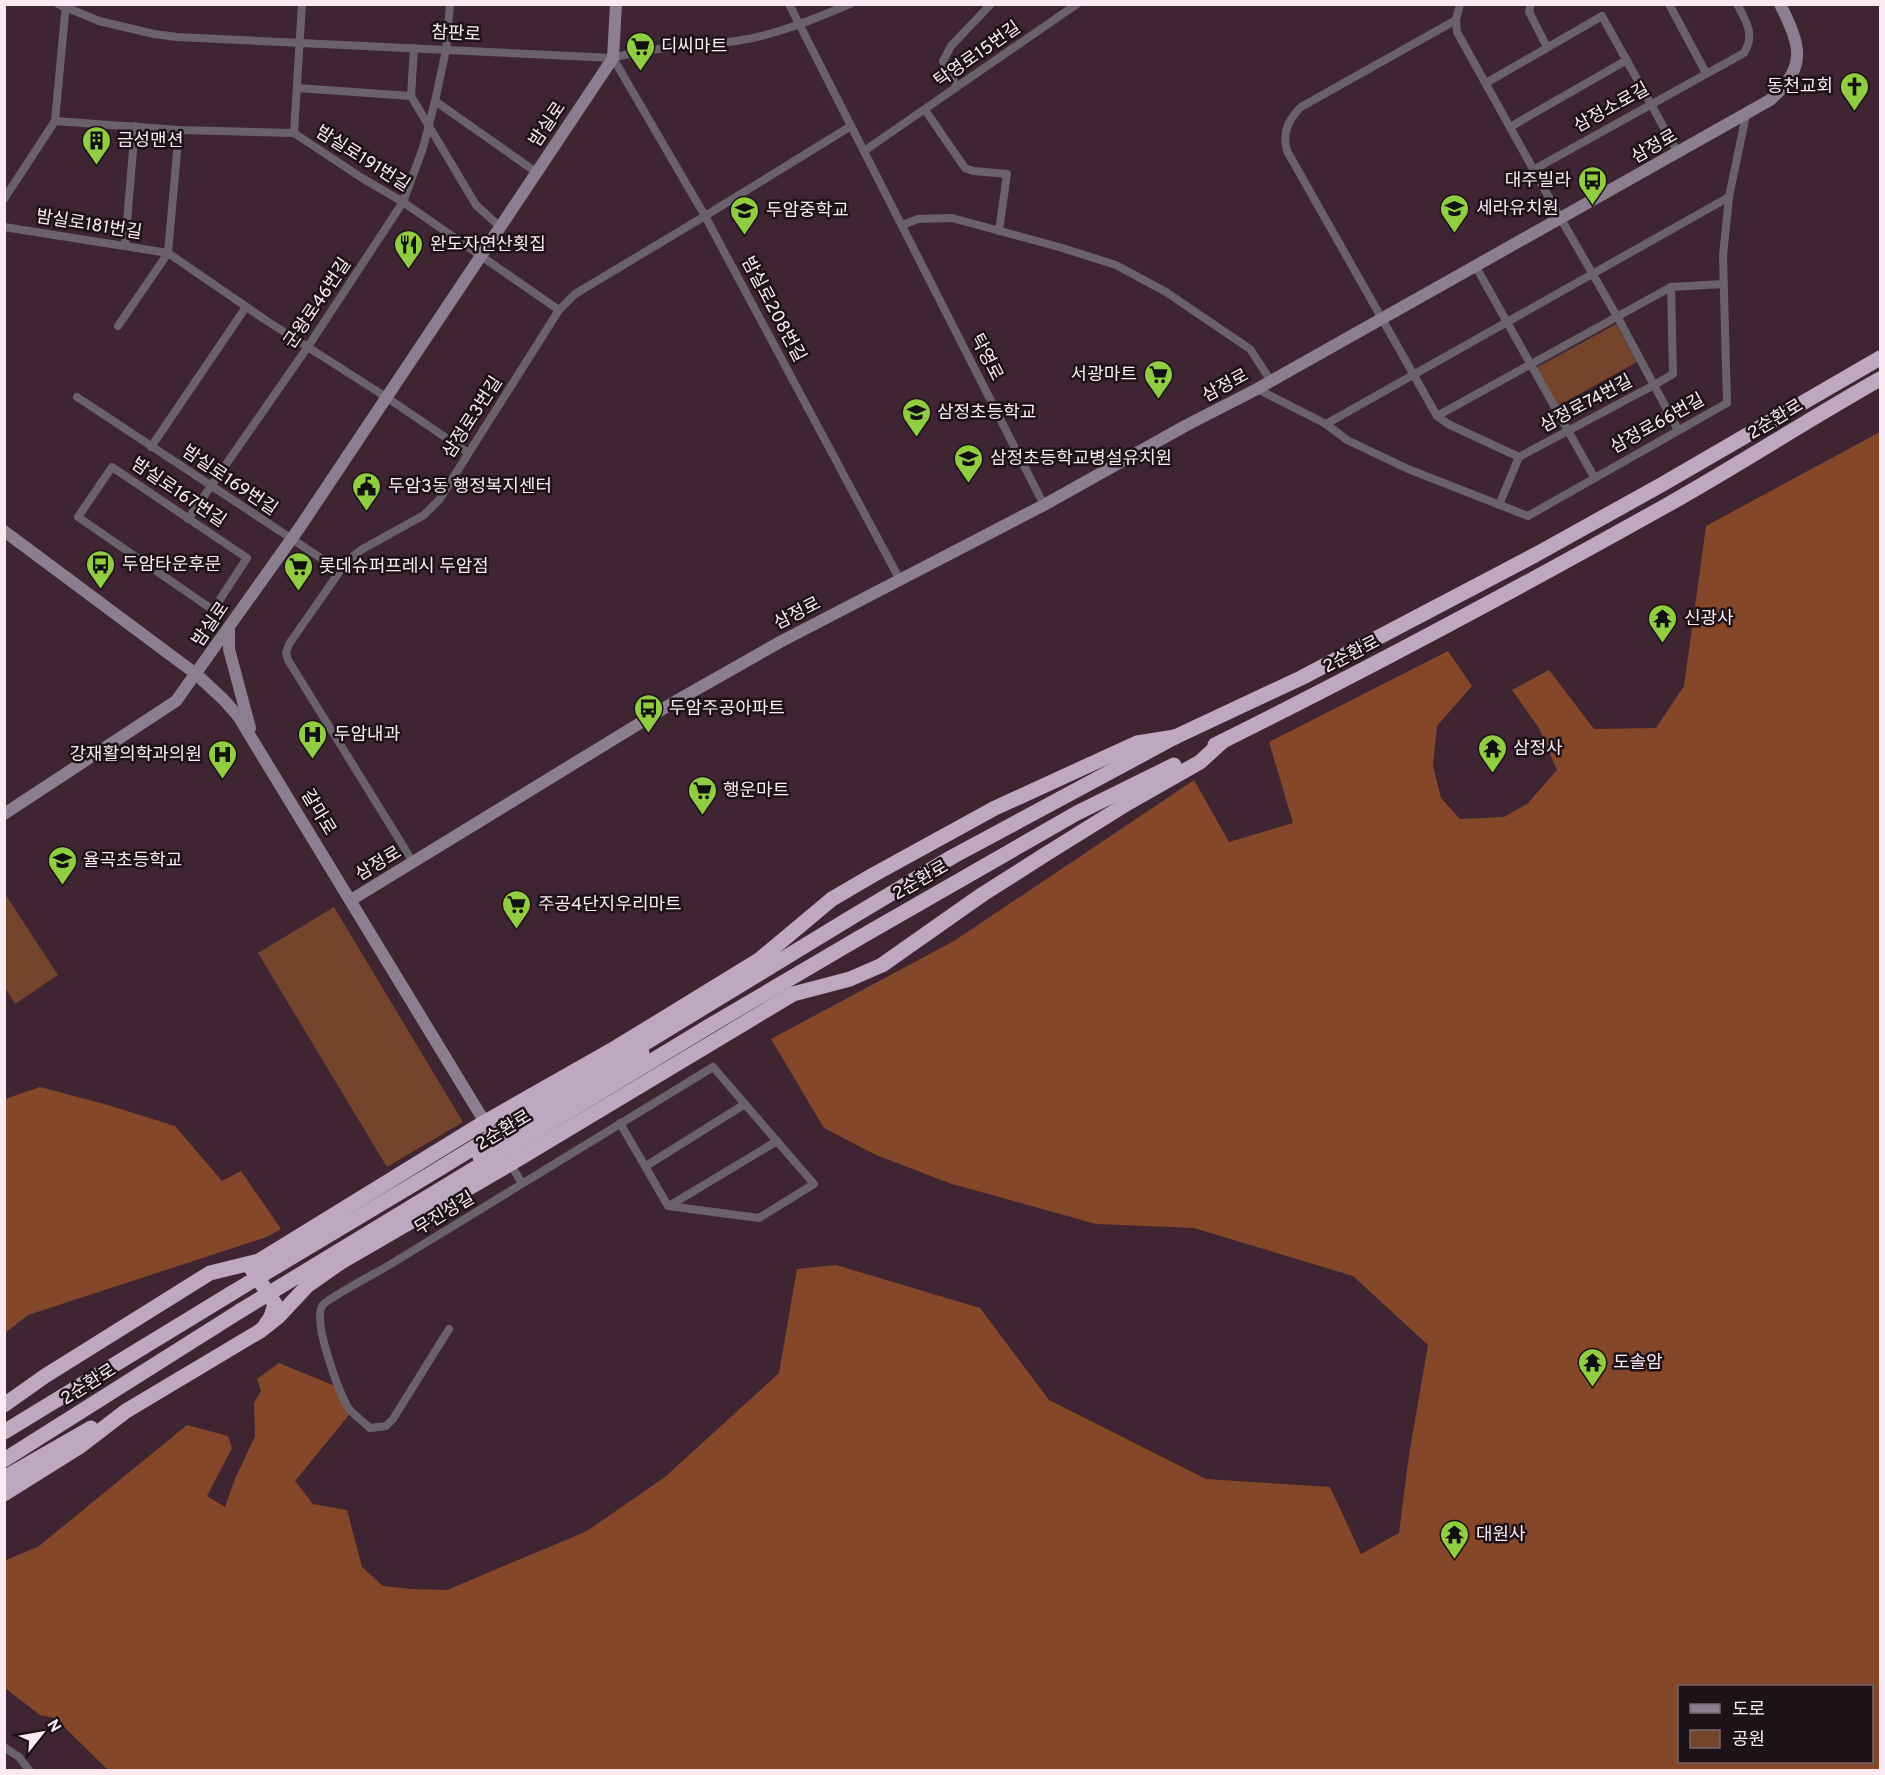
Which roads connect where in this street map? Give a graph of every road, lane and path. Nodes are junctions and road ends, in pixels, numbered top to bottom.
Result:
1 (303, 4) edge
2 (450, 4) edge
3 (616, 4) edge
4 (789, 4) edge
5 (850, 4) edge
6 (990, 4) edge
7 (1077, 4) edge
8 (1460, 4) edge
9 (1531, 4) edge
10 (1669, 4) edge
11 (1737, 4) edge
12 (1780, 4) edge
13 (63, 5) edge
14 (1456, 20) junction
15 (799, 25) junction
16 (300, 42) junction
17 (1547, 47) junction
18 (414, 48) junction
19 (446, 50) junction
20 (613, 58) junction
21 (1627, 60) junction
22 (1706, 74) junction
23 (1486, 83) junction
24 (957, 87) junction
25 (297, 88) junction
26 (411, 96) junction
27 (435, 101) junction
28 (1652, 103) junction
29 (925, 110) junction
30 (1746, 115) junction
31 (55, 122) junction
32 (135, 126) junction
33 (428, 126) junction
34 (851, 126) junction
35 (1510, 127) junction
36 (179, 130) junction
37 (294, 134) junction
38 (864, 151) junction
39 (1678, 153) junction
40 (1533, 170) junction
41 (536, 172) junction
42 (1729, 197) junction
43 (4, 199) edge
44 (403, 202) junction
45 (705, 216) junction
46 (1561, 219) junction
47 (902, 225) junction
48 (499, 226) junction
49 (4, 227) edge
50 (999, 231) junction
51 (125, 246) junction
52 (168, 253) junction
53 (480, 255) junction
54 (1476, 267) junction
55 (1592, 274) junction
56 (1723, 284) junction
57 (1671, 287) junction
58 (246, 307) junction
59 (559, 310) junction
60 (1383, 318) junction
61 (1618, 318) junction
62 (1507, 321) junction
63 (118, 326) dead end
64 (307, 348) junction
65 (1881, 358) edge
66 (1531, 365) junction
67 (1414, 374) junction
68 (1881, 379) edge
69 (1271, 381) junction
70 (1654, 385) junction
71 (1257, 389) junction
72 (76, 397) dead end
73 (386, 397) junction
74 (1437, 416) junction
75 (1326, 424) junction
76 (1678, 430) junction
77 (1568, 431) junction
78 (151, 447) junction
79 (467, 452) junction
80 (1520, 457) junction
81 (1594, 477) junction
82 (210, 487) junction
83 (1044, 505) junction
84 (1499, 505) junction
85 (78, 518) joint
86 (188, 519) junction
87 (4, 531) edge
88 (291, 540) junction
89 (247, 558) joint
90 (339, 570) junction
91 (900, 580) junction
92 (229, 627) junction
93 (196, 674) junction
94 (1175, 737) junction
95 (252, 738) junction
96 (1223, 741) junction
97 (4, 814) edge
98 (413, 862) junction
99 (351, 900) junction
100 (787, 938) junction
101 (766, 955) junction
102 (824, 985) junction
103 (617, 1047) junction
104 (584, 1090) junction
105 (745, 1104) junction
106 (561, 1105) junction
107 (508, 1109) junction
108 (485, 1122) junction
109 (620, 1123) junction
110 (777, 1141) junction
111 (499, 1145) junction
112 (510, 1164) junction
113 (646, 1166) junction
114 (522, 1183) junction
115 (410, 1201) junction
116 (668, 1206) junction
117 (363, 1249) junction
118 (247, 1264) junction
119 (292, 1304) junction
120 (449, 1329) dead end
121 (260, 1331) junction
122 (4, 1405) edge
123 (126, 1411) junction
124 (4, 1432) edge
125 (4, 1460) edge
126 (4, 1478) edge
127 (4, 1494) edge
128 (4, 1747) edge
129 (29, 1770) edge

1 - 16 street
2 - 19 street, 군왕로46번길
3 - 20 street
4 - 15 street, 탁영로
5 - 15 street, 참판로
6 - 24 street
7 - 24 street, 탁영로15번길
8 - 14 street
9 - 17 street
10 - 22 street
11 - 22 street, 삼정소로길
12 - 30 street, 삼정로
13 - 16 street, 참판로
13 - 31 street
14 - 23 street
14 - 60 street
15 - 20 street, 참판로
15 - 34 street, 탁영로
16 - 18 street, 참판로
16 - 25 street
17 - 21 street
17 - 23 street
18 - 19 street, 참판로
18 - 26 street
19 - 20 street, 참판로
19 - 27 street, 군왕로46번길
20 - 41 street, 밤실로
20 - 45 street, 밤실로208번길
21 - 28 street
21 - 35 street
22 - 28 street, 삼정소로길
23 - 35 street
24 - 29 street, 탁영로15번길
25 - 26 street
25 - 37 street
26 - 33 street
27 - 33 street, 군왕로46번길
27 - 41 street
28 - 39 street
28 - 40 street, 삼정소로길
29 - 38 street, 탁영로15번길
29 - 50 street, 탁영로15번길
30 - 39 street, 삼정로
30 - 42 street, 삼정로66번길
31 - 32 street, 밤실로191번길
31 - 43 street
32 - 36 street, 밤실로191번길
32 - 51 street
33 - 44 street, 군왕로46번길
33 - 48 street
34 - 38 street, 탁영로
34 - 45 street, 삼정로3번길
35 - 40 street
36 - 37 street, 밤실로191번길
36 - 52 street, 밤실로181번길
37 - 44 street, 밤실로191번길
38 - 47 street, 탁영로
39 - 46 street, 삼정로
40 - 46 street
41 - 48 street, 밤실로
42 - 55 street
42 - 56 street, 삼정로66번길
44 - 53 street, 밤실로191번길
44 - 64 street, 군왕로46번길
45 - 59 street, 삼정로3번길
45 - 91 street, 밤실로208번길
46 - 54 street, 삼정로
46 - 55 street
47 - 50 street
47 - 83 street, 탁영로
48 - 53 street, 밤실로
49 - 51 street, 밤실로181번길
50 - 69 street, 삼정로
51 - 52 street, 밤실로181번길
52 - 58 street, 밤실로181번길
52 - 63 street, 밤실로181번길
53 - 59 street
53 - 73 street, 밤실로
54 - 60 street, 삼정로
54 - 62 street
55 - 61 street
55 - 62 street
56 - 57 street
56 - 76 street, 삼정로66번길
57 - 61 street
57 - 70 street, 삼정로74번길
58 - 64 street, 밤실로181번길
58 - 78 street
59 - 79 street, 삼정로3번길
60 - 67 street
60 - 69 street, 삼정로
61 - 66 street
61 - 70 street
62 - 66 street
62 - 67 street
64 - 73 street, 밤실로181번길
64 - 82 street, 군왕로46번길
65 - 94 highway, 2순환로
66 - 74 street
66 - 77 street
67 - 74 street
67 - 75 street
68 - 96 highway, 2순환로
69 - 71 street, 삼정로
70 - 76 street
70 - 77 street, 삼정로74번길
71 - 75 street, 삼정로66번길
71 - 83 street, 삼정로
72 - 78 street, 밤실로169번길
73 - 79 street
73 - 88 street, 밤실로
74 - 80 street
75 - 84 street, 삼정로66번길
76 - 81 street, 삼정로66번길
77 - 80 street, 삼정로74번길
77 - 81 street
78 - 82 street, 밤실로169번길
79 - 90 street, 삼정로3번길
80 - 84 street
81 - 84 street, 삼정로66번길
82 - 86 street, 군왕로46번길
82 - 88 street, 밤실로169번길
83 - 91 street, 삼정로
85 - 86 street, 밤실로167번길
85 - 89 street, 밤실로
86 - 89 street, 밤실로167번길
87 - 93 street, 갈마로
88 - 90 street, 밤실로169번길
88 - 92 street, 밤실로
90 - 98 street, 삼정로3번길
91 - 98 street, 삼정로
92 - 93 street, 밤실로
92 - 95 street
93 - 95 street, 갈마로
93 - 97 street, 밤실로
94 - 100 highway
94 - 124 highway, 2순환로, bridge
95 - 99 street, 갈마로
96 - 102 highway
96 - 125 highway, 2순환로, bridge
98 - 99 street, 삼정로
99 - 108 street, 갈마로
100 - 101 highway
100 - 102 highway
101 - 103 highway
101 - 104 highway
102 - 112 highway
103 - 104 highway
103 - 107 highway
104 - 106 highway
105 - 109 street, 무진성길
105 - 110 street, 무진성길
105 - 113 street
106 - 107 highway
106 - 111 highway
107 - 108 highway
108 - 111 street, 갈마로
108 - 118 highway
109 - 113 street
109 - 114 street, 무진성길
110 - 116 street
110 - 116 street, 무진성길
111 - 112 street, 갈마로
111 - 115 highway
112 - 114 street, 갈마로
112 - 117 highway
113 - 116 street
114 - 120 street, 무진성길
115 - 117 highway
115 - 119 highway
117 - 119 highway
118 - 121 highway
118 - 122 highway
119 - 121 highway
121 - 123 highway
123 - 126 highway
123 - 127 highway
128 - 129 street

